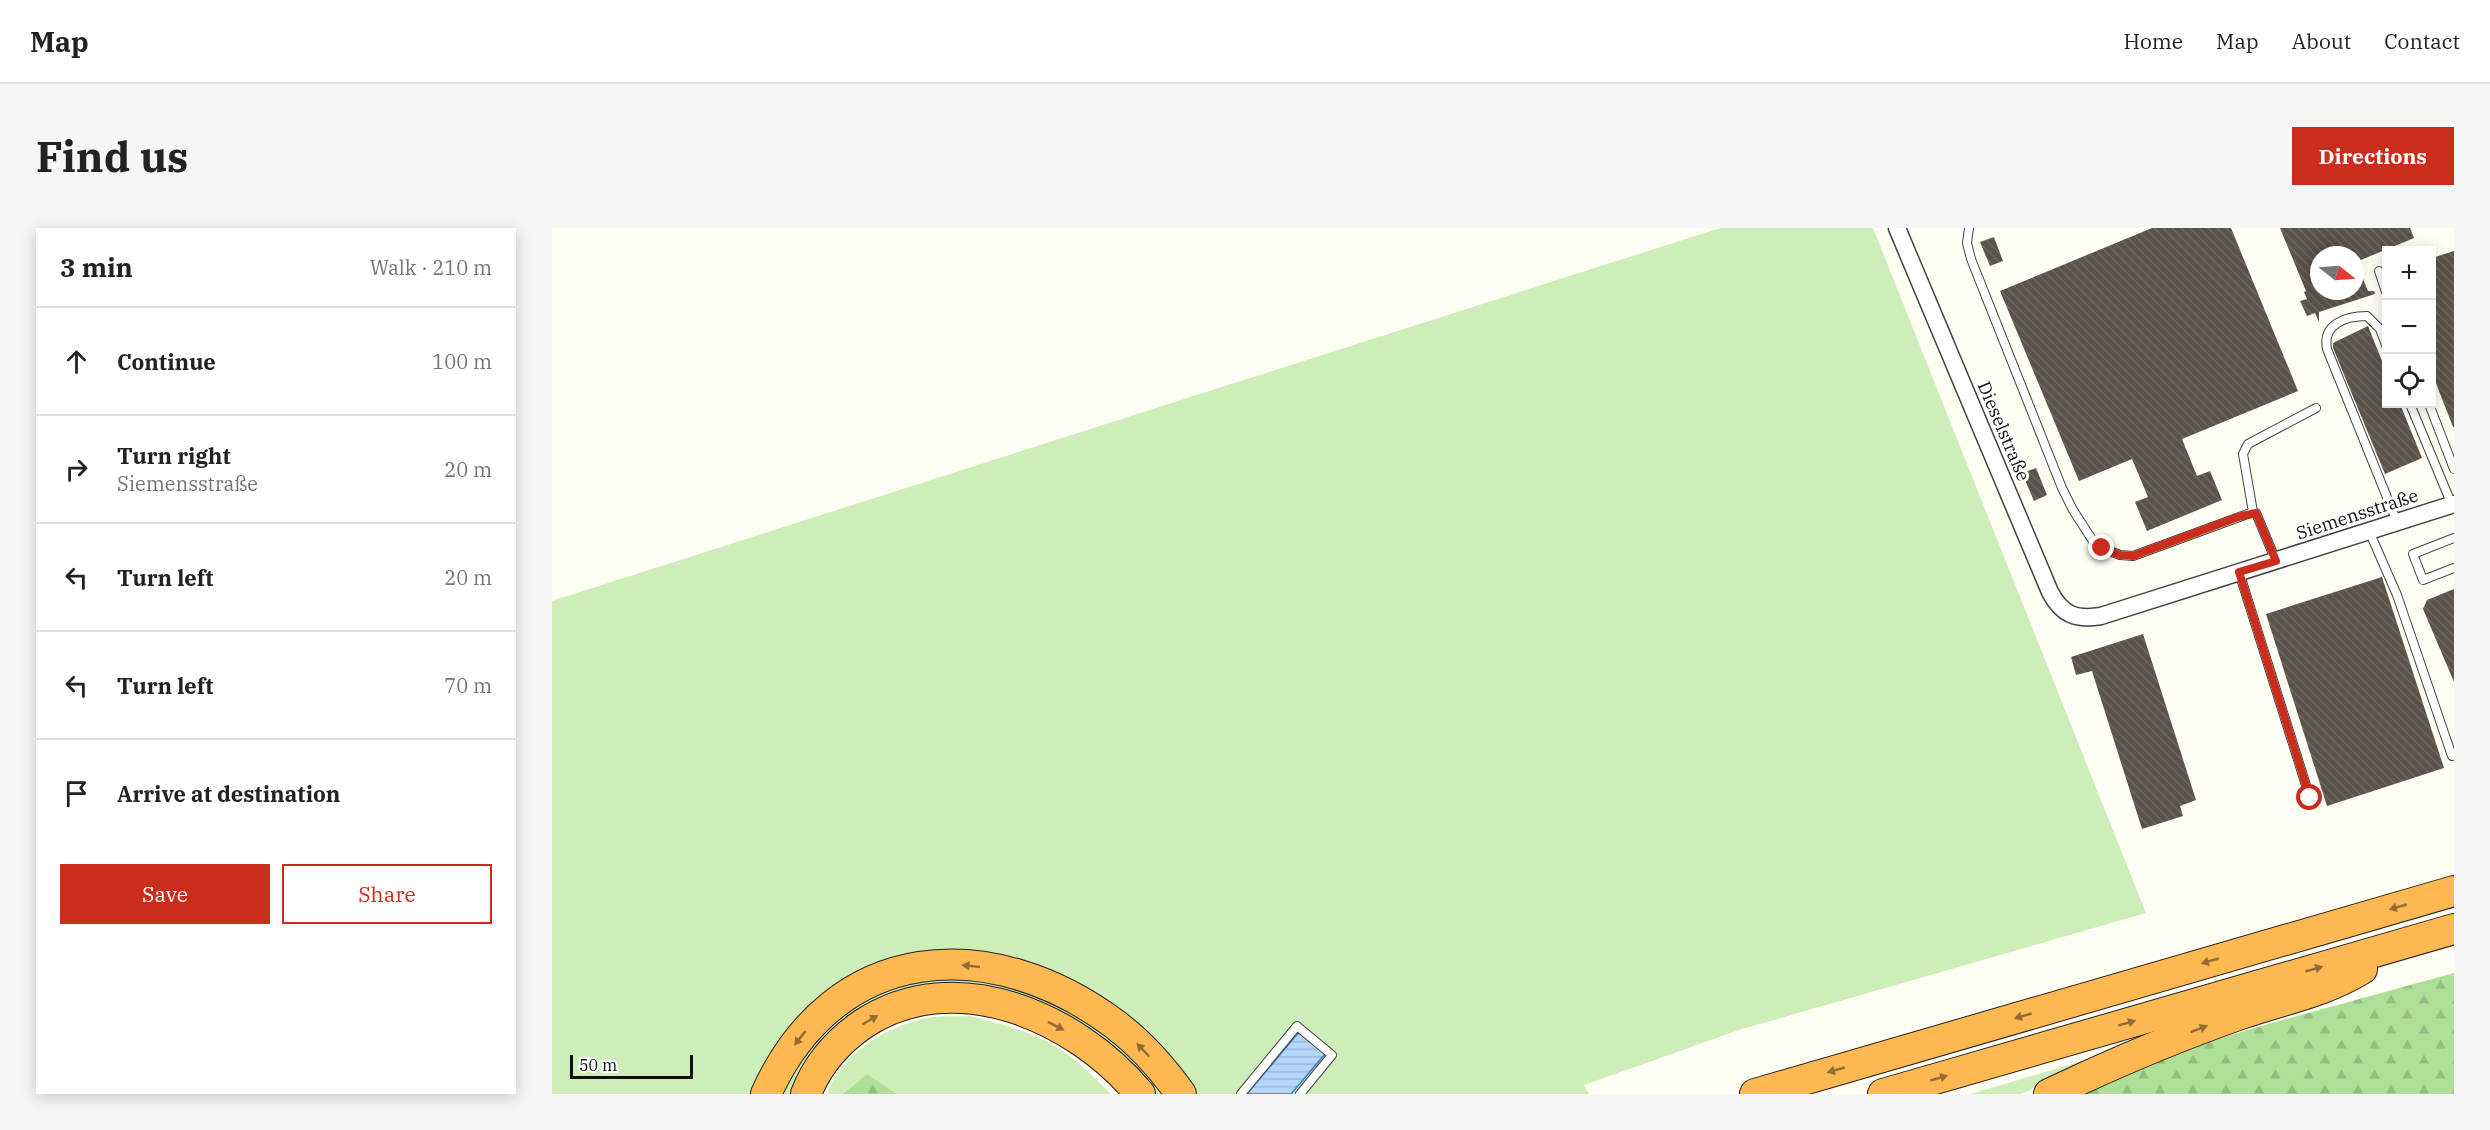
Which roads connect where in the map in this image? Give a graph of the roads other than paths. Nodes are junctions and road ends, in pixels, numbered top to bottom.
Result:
1 (1897, 228) edge
2 (1969, 228) edge
3 (2379, 271) dead end
4 (2382, 280) edge
5 (2382, 334) edge
6 (2316, 408) dead end
7 (2412, 408) edge
8 (2431, 408) edge
9 (2454, 469) edge
10 (2453, 505) edge
11 (2253, 512) junction
12 (2397, 522) junction
13 (2369, 531) junction
14 (2454, 538) edge
15 (2276, 561) junction
16 (2454, 568) edge
17 (2239, 572) junction
18 (2101, 616) joint
19 (2452, 756) dead end
20 (2310, 798) dead end
21 (2454, 891) edge
22 (2454, 929) edge
23 (2393, 946) junction
24 (766, 1094) edge
25 (806, 1094) edge
26 (1140, 1094) edge
27 (1181, 1094) edge
28 (1241, 1094) edge
29 (1300, 1094) edge
30 (1755, 1094) edge
31 (1883, 1094) edge
32 (2049, 1094) edge

1 - 18 street, Dieselstraße
2 - 11 lane
3 - 4 lane
5 - 12 lane
6 - 11 lane
7 - 10 lane
8 - 9 lane
10 - 12 street, Siemensstraße
11 - 15 lane
12 - 13 street, Siemensstraße
13 - 15 street, Siemensstraße
13 - 19 lane
14 - 16 lane
15 - 17 street, Siemensstraße
17 - 18 street, Siemensstraße
17 - 20 lane
21 -> 30 highway
22 - 23 highway
31 -> 23 highway
32 -> 23 highway
27 -> 24 highway
25 -> 26 highway
28 - 29 lane

